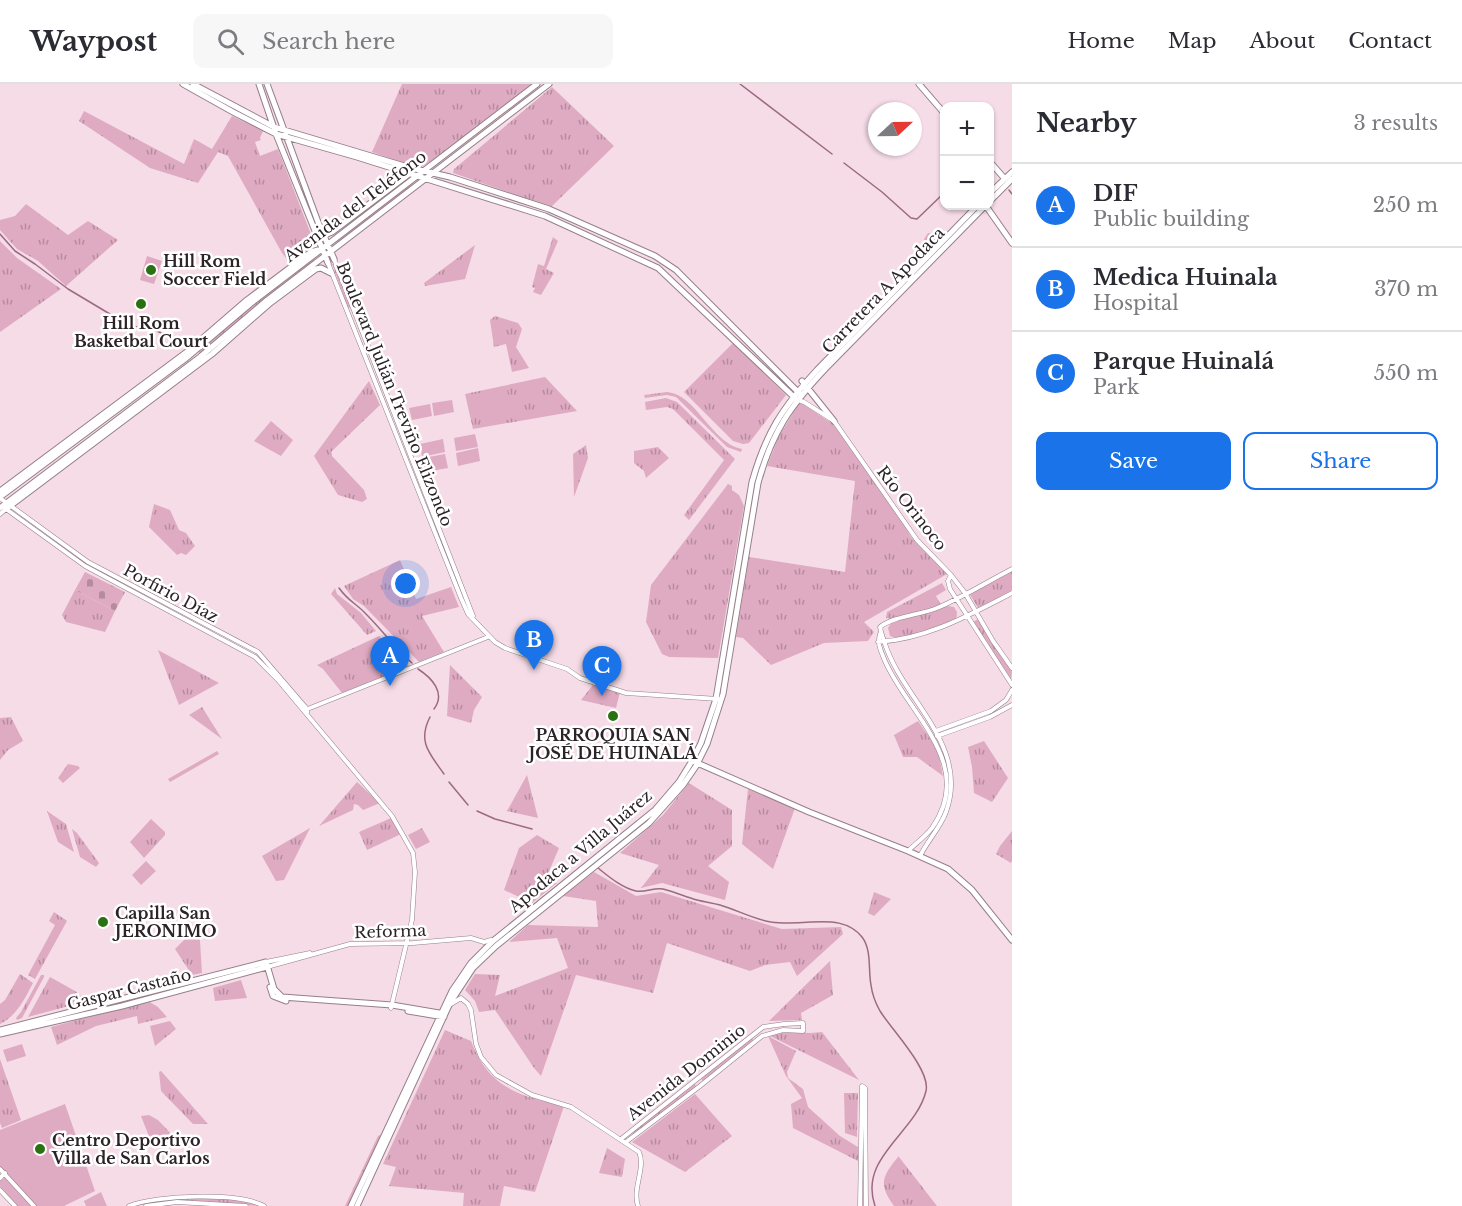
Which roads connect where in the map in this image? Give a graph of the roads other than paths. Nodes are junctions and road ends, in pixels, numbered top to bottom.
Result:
1 (183, 84) edge
2 (193, 84) edge
3 (259, 84) edge
4 (267, 84) edge
5 (537, 84) edge
6 (549, 84) edge
7 (919, 84) edge
8 (265, 99) junction
9 (940, 107) edge
10 (271, 115) junction
11 (281, 120) junction
12 (263, 121) junction
13 (274, 127) junction
14 (284, 133) junction
15 (276, 134) junction
16 (448, 162) junction
17 (994, 167) edge
18 (1012, 167) edge
19 (423, 171) junction
20 (1012, 172) edge
21 (433, 173) junction
22 (409, 174) junction
23 (417, 176) junction
24 (450, 177) junction
25 (1003, 177) junction
26 (426, 179) junction
27 (1012, 179) edge
28 (994, 188) edge
29 (994, 197) edge
30 (305, 207) junction
31 (973, 210) edge
32 (981, 210) edge
33 (988, 210) edge
34 (322, 232) junction
35 (340, 235) junction
36 (343, 242) junction
37 (1012, 243) edge
38 (328, 245) junction
39 (321, 249) junction
40 (331, 251) junction
41 (311, 252) junction
42 (325, 255) junction
43 (335, 262) junction
44 (328, 263) joint
45 (294, 266) junction
46 (924, 271) dead end
47 (331, 273) junction
48 (302, 276) junction
49 (249, 302) junction
50 (195, 351) junction
51 (749, 355) junction
52 (201, 359) junction
53 (770, 362) junction
54 (195, 364) junction
55 (760, 365) junction
56 (778, 370) junction
57 (164, 372) junction
58 (171, 379) junction
59 (790, 383) junction
60 (805, 384) junction
61 (797, 395) junction
62 (834, 421) junction
63 (73, 455) junction
64 (48, 458) junction
65 (0, 491) edge
66 (0, 498) edge
67 (4, 506) edge
68 (0, 514) edge
69 (1012, 569) edge
70 (950, 577) junction
71 (965, 593) junction
72 (1012, 593) edge
73 (956, 599) junction
74 (976, 611) junction
75 (470, 613) junction
76 (967, 616) junction
77 (881, 634) junction
78 (488, 637) junction
79 (884, 641) junction
80 (878, 642) junction
81 (1012, 668) edge
82 (1012, 685) edge
83 (1012, 690) edge
84 (1008, 697) junction
85 (719, 699) junction
86 (1012, 705) edge
87 (306, 711) junction
88 (935, 735) junction
89 (694, 762) junction
90 (916, 844) junction
91 (908, 850) junction
92 (919, 855) junction
93 (499, 936) junction
94 (1012, 940) edge
95 (407, 944) junction
96 (266, 965) junction
97 (450, 1004) junction
98 (391, 1006) junction
99 (443, 1015) junction
100 (0, 1032) edge
101 (623, 1141) junction
102 (0, 1169) edge
103 (4, 1173) junction
104 (0, 1178) edge
105 (0, 1190) edge
106 (360, 1194) junction
107 (248, 1200) junction
108 (356, 1205) edge
109 (15, 1206) edge
110 (34, 1206) edge
111 (129, 1206) edge
112 (146, 1206) edge
113 (246, 1206) edge
114 (264, 1206) edge
115 (367, 1206) edge
116 (638, 1206) edge
117 (860, 1206) edge
118 (866, 1206) edge

1 - 15 main road
2 - 12 main road
3 - 8 main road, Boulevard Julián Treviño Elizondo
4 - 11 main road, Boulevard Julián Treviño Elizondo
5 - 19 main road, Avenida del Teléfono
6 - 16 main road, Avenida del Teléfono
7 - 9 main road
8 - 10 main road, Boulevard Julián Treviño Elizondo
8 - 11 main road
10 - 12 main road
10 - 13 main road, Boulevard Julián Treviño Elizondo
11 - 14 main road, Boulevard Julián Treviño Elizondo
12 - 13 main road
13 - 14 main road
13 - 15 main road, Boulevard Julián Treviño Elizondo
14 - 15 main road
14 - 19 main road
14 - 22 main road
14 - 34 main road, Boulevard Julián Treviño Elizondo
15 - 30 main road, Boulevard Julián Treviño Elizondo
16 - 21 main road, Avenida del Teléfono
16 - 24 main road
17 - 25 main road
18 - 25 main road
19 - 21 main road
19 - 23 main road, Avenida del Teléfono
20 - 25 main road
21 - 24 main road
21 - 26 main road, Avenida del Teléfono
22 - 23 main road
22 - 34 main road
23 - 26 main road
23 - 35 main road, Avenida del Teléfono
24 - 53 main road
25 - 28 main road
26 - 36 main road, Avenida del Teléfono
26 - 51 main road
27 - 29 main road
30 - 39 main road, Boulevard Julián Treviño Elizondo
30 - 41 main road
31 - 60 main road, Carretera A Apodaca
32 - 60 main road, Carretera A Apodaca
33 - 37 main road
34 - 35 main road
34 - 38 main road, Boulevard Julián Treviño Elizondo
35 - 38 main road, Avenida del Teléfono
36 - 40 main road, Avenida del Teléfono
36 - 43 main road
38 - 39 main road, Avenida del Teléfono
38 - 40 main road, Boulevard Julián Treviño Elizondo
39 - 41 main road
39 - 42 main road, Boulevard Julián Treviño Elizondo
39 - 45 main road, Avenida del Teléfono
40 - 42 main road, Avenida del Teléfono
40 - 43 main road, Boulevard Julián Treviño Elizondo
41 - 45 main road
42 - 44 main road, Boulevard Julián Treviño Elizondo
42 - 48 main road, Avenida del Teléfono
43 - 75 street, Boulevard Julián Treviño Elizondo
44 - 47 street, Boulevard Julián Treviño Elizondo
45 - 49 main road
46 - 60 main road
47 - 48 main road
47 - 75 street, Boulevard Julián Treviño Elizondo
48 - 52 main road, Avenida del Teléfono
49 - 50 main road
49 - 57 main road
50 - 52 main road
50 - 57 main road
51 - 53 main road
51 - 55 main road
52 - 54 main road, Avenida del Teléfono
53 - 56 main road
54 - 58 main road
54 - 63 main road
55 - 56 main road
55 - 61 main road
56 - 59 main road
57 - 58 main road
57 - 64 main road
58 - 63 main road
59 - 60 main road
59 - 61 main road
60 - 61 main road, Carretera A Apodaca
60 - 62 main road
61 - 62 street, Río Orinoco
61 - 85 main road, Apodaca a Villa Juárez
62 - 70 street, Río Orinoco
63 - 67 main road
64 - 65 main road
64 - 66 main road
66 - 67 street
67 - 68 street
67 - 87 street, Porfirio Díaz
67 - 87 street, Porfirio Díaz
69 - 71 street
70 - 71 street, Río Orinoco
70 - 73 street, Río Orinoco
71 - 73 street
71 - 74 street, Río Orinoco
72 - 74 street
73 - 76 street, Río Orinoco
73 - 77 street
74 - 76 street
74 - 81 street, Río Orinoco
75 - 78 street
76 - 79 street
76 - 82 street, Río Orinoco
77 - 79 street
77 - 80 street
78 - 85 street
78 - 87 street
79 - 80 street
79 - 88 street
80 - 88 street
83 - 84 street
84 - 86 street
84 - 88 street
85 - 89 main road, Apodaca a Villa Juárez
86 - 88 street
87 - 95 street, Porfirio Díaz
88 - 90 street
88 - 92 street
89 - 91 main road
89 - 93 main road, Apodaca a Villa Juárez
89 - 97 main road, Apodaca a Villa Juárez
90 - 91 street
90 - 92 street
91 - 92 main road
92 - 94 main road
93 - 95 street, Reforma
93 - 99 main road, Apodaca a Villa Juárez
95 - 96 street, Reforma
95 - 98 street, Porfirio Díaz
96 - 98 main road
96 - 100 main road, Gaspar Castaño
97 - 99 main road, Apodaca a Villa Juárez
97 - 101 street
98 - 99 main road
99 - 106 main road, Apodaca a Villa Juárez
101 - 101 street, Avenida Dominio
101 - 116 street
102 - 103 street
103 - 104 street
103 - 110 street
105 - 109 street
106 - 108 main road, Apodaca a Villa Juárez
106 - 115 main road
107 - 111 street
107 - 113 street
107 - 114 street
112 - 113 street
117 - 118 street

